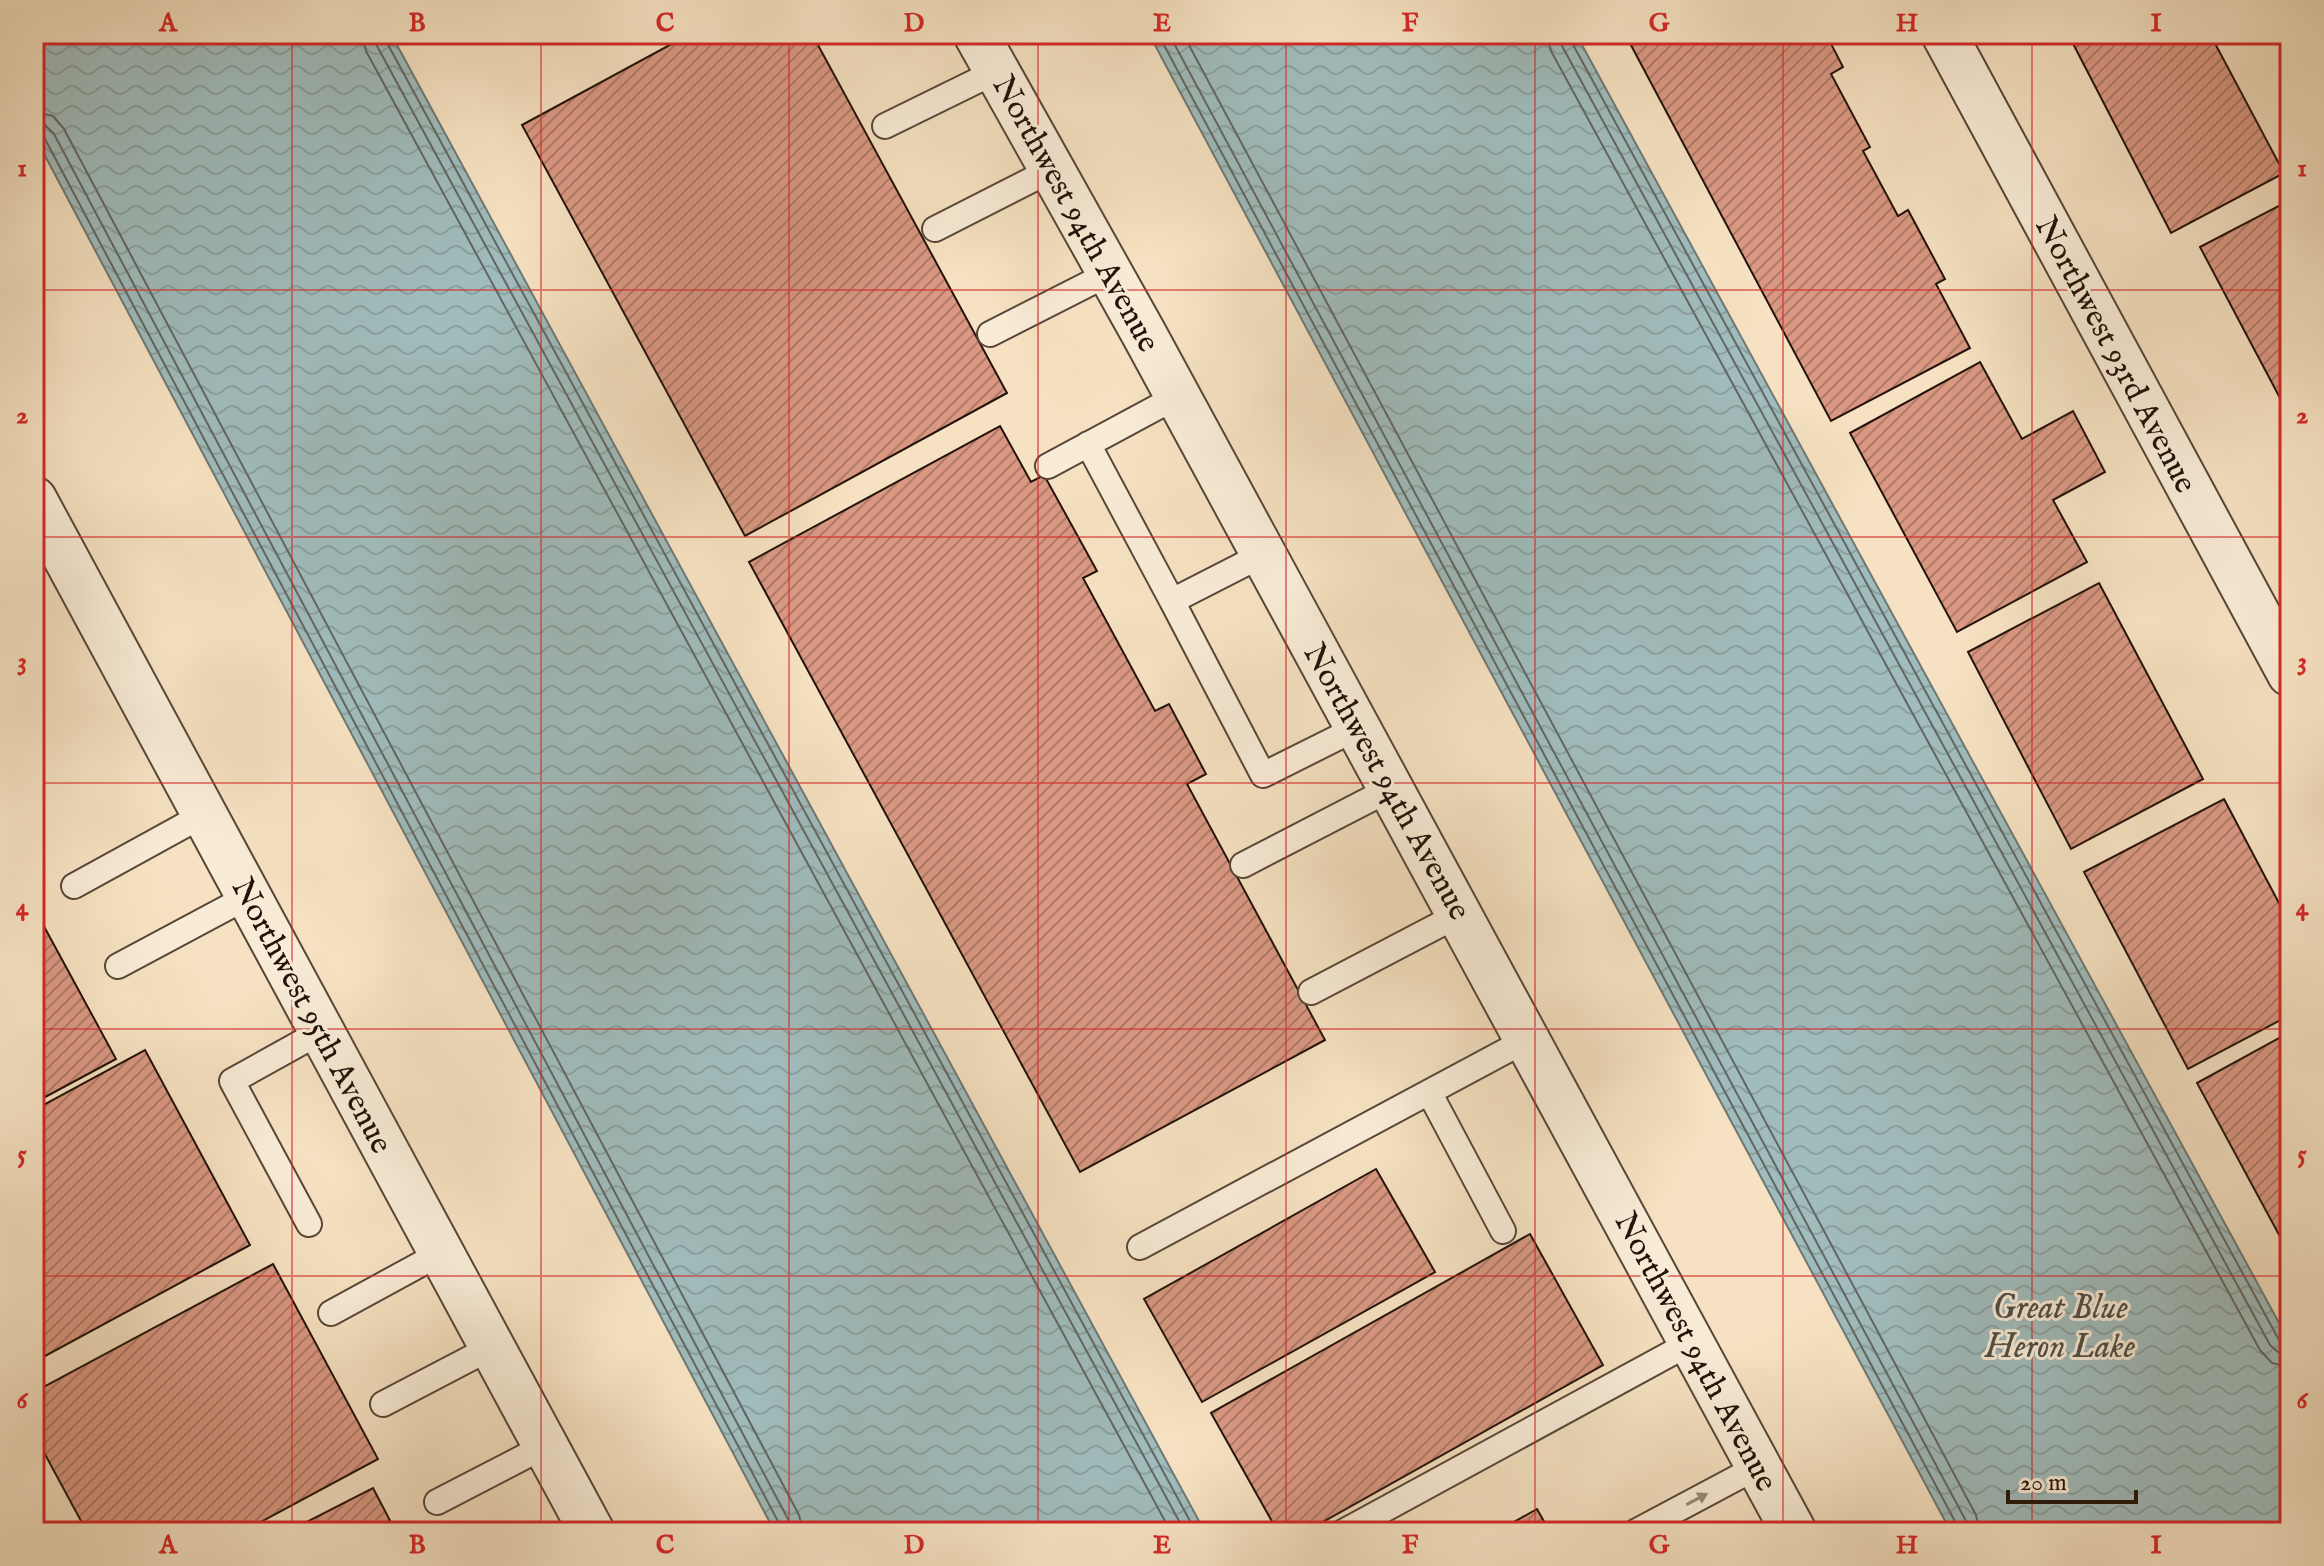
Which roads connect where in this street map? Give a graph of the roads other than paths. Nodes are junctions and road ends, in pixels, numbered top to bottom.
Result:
1 (1944, 34) edge
2 (987, 52) edge
3 (885, 126) dead end
4 (1053, 169) junction
5 (935, 229) dead end
6 (1110, 273) junction
7 (990, 334) dead end
8 (1178, 396) junction
9 (1088, 444) junction
10 (1048, 466) dead end
11 (34, 499) edge
12 (1264, 554) junction
13 (1172, 601) junction
14 (2290, 674) edge
15 (1359, 727) junction
16 (1392, 788) junction
17 (205, 814) junction
18 (1243, 865) dead end
19 (74, 886) dead end
20 (249, 896) junction
21 (1460, 914) junction
22 (118, 966) dead end
23 (1311, 992) dead end
24 (322, 1031) junction
25 (1528, 1039) junction
26 (1429, 1092) junction
27 (309, 1224) dead end
28 (1503, 1231) dead end
29 (1140, 1247) dead end
30 (441, 1253) junction
31 (331, 1313) dead end
32 (1692, 1342) junction
33 (492, 1347) junction
34 (383, 1404) dead end
35 (545, 1446) junction
36 (1759, 1466) junction
37 (437, 1502) dead end
38 (592, 1532) edge
39 (1343, 1532) edge
40 (1635, 1532) edge
41 (1794, 1532) edge

1 - 14 street, Northwest 93rd Avenue
2 - 3 lane
2 - 4 street, Northwest 94th Avenue
4 - 5 lane
4 - 6 street, Northwest 94th Avenue
6 - 7 lane
6 - 8 street, Northwest 94th Avenue
8 - 9 lane
8 - 12 street, Northwest 94th Avenue
9 - 10 lane
9 - 13 lane
11 - 17 street, Northwest 95th Avenue
12 - 13 lane
12 - 15 street, Northwest 94th Avenue
13 - 15 lane
15 - 16 street, Northwest 94th Avenue
16 - 18 lane
16 - 21 street, Northwest 94th Avenue
17 - 19 lane
17 - 20 street, Northwest 95th Avenue
20 - 22 lane
20 - 24 street, Northwest 95th Avenue
21 - 23 lane
21 - 25 street, Northwest 94th Avenue
24 - 27 lane
24 - 30 street, Northwest 95th Avenue
25 - 26 lane
25 - 32 street, Northwest 94th Avenue
26 - 28 lane
26 - 29 lane
30 - 31 lane
30 - 33 street, Northwest 95th Avenue
32 - 36 street, Northwest 94th Avenue
32 - 39 lane
33 - 34 lane
33 - 35 street, Northwest 95th Avenue
35 - 37 lane
35 - 38 street, Northwest 95th Avenue
40 -> 36 lane
36 - 41 street, Northwest 94th Avenue

